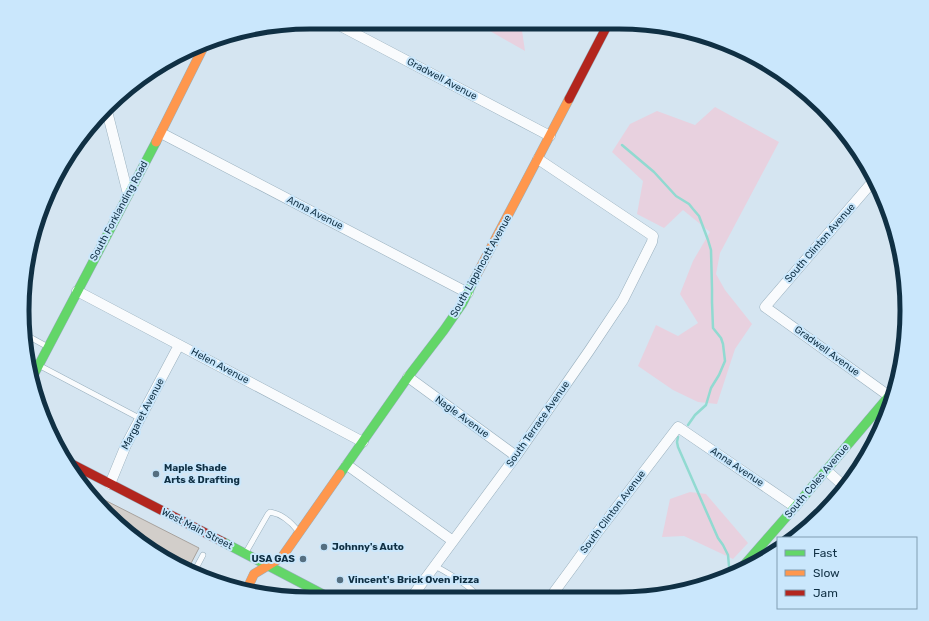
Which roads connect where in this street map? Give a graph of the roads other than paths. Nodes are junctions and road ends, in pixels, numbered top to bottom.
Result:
1 (346, 29) edge
2 (605, 29) edge
3 (202, 51) edge
4 (108, 115) edge
5 (161, 133) junction
6 (550, 136) junction
7 (538, 159) junction
8 (870, 184) edge
9 (128, 194) junction
10 (77, 291) junction
11 (468, 293) junction
12 (765, 307) joint
13 (30, 337) edge
14 (179, 345) junction
15 (48, 347) junction
16 (34, 362) edge
17 (39, 365) junction
18 (36, 371) edge
19 (408, 378) junction
20 (888, 389) edge
21 (885, 400) edge
22 (141, 419) junction
23 (678, 427) joint
24 (363, 442) junction
25 (516, 456) junction
26 (347, 465) junction
27 (76, 467) edge
28 (826, 470) junction
29 (841, 483) edge
30 (110, 484) junction
31 (795, 507) junction
32 (299, 532) junction
33 (453, 541) junction
34 (245, 554) junction
35 (204, 555) dead end
36 (749, 560) edge
37 (268, 566) junction
38 (435, 566) junction
39 (196, 568) edge
40 (249, 585) edge
41 (318, 592) edge
42 (417, 592) edge
43 (474, 592) edge
44 (554, 592) edge

1 - 6 street, Gradwell Avenue
2 - 6 street, South Lippincott Avenue
3 - 5 street, South Forklanding Road
4 - 9 street
5 - 9 street, South Forklanding Road
5 - 11 street, Anna Avenue
6 - 7 street, South Lippincott Avenue
7 - 11 street, South Lippincott Avenue
7 - 25 street, South Terrace Avenue
8 - 12 street, South Clinton Avenue
9 - 10 street, South Forklanding Road
10 - 14 street, Helen Avenue
10 - 15 street, South Forklanding Road
11 - 19 street, South Lippincott Avenue
12 - 20 street, Gradwell Avenue
13 - 15 lane
14 - 22 street, Margaret Avenue
14 - 24 street, Helen Avenue
15 - 17 street, South Forklanding Road
16 - 17 lane
17 - 18 street, South Forklanding Road
17 - 22 lane
19 - 24 street, South Lippincott Avenue
19 - 25 street, Nagle Avenue
21 - 28 street, South Coles Avenue
22 - 30 street, Margaret Avenue
23 - 31 street, Anna Avenue
23 - 44 street, South Clinton Avenue
24 - 26 street, South Lippincott Avenue
25 - 33 street, South Terrace Avenue
26 - 32 street, South Lippincott Avenue
26 - 33 street
27 - 30 street, West Main Street
28 - 29 street
28 - 31 street, South Coles Avenue
30 - 34 street, West Main Street
31 - 36 street, South Coles Avenue
32 - 34 lane
32 - 37 street, South Lippincott Avenue
33 - 38 street, South Terrace Avenue
34 - 37 street, West Main Street
35 - 39 lane
37 - 40 street, South Lippincott Avenue
37 - 41 street, West Main Street
38 - 42 street, South Terrace Avenue
38 - 43 lane

